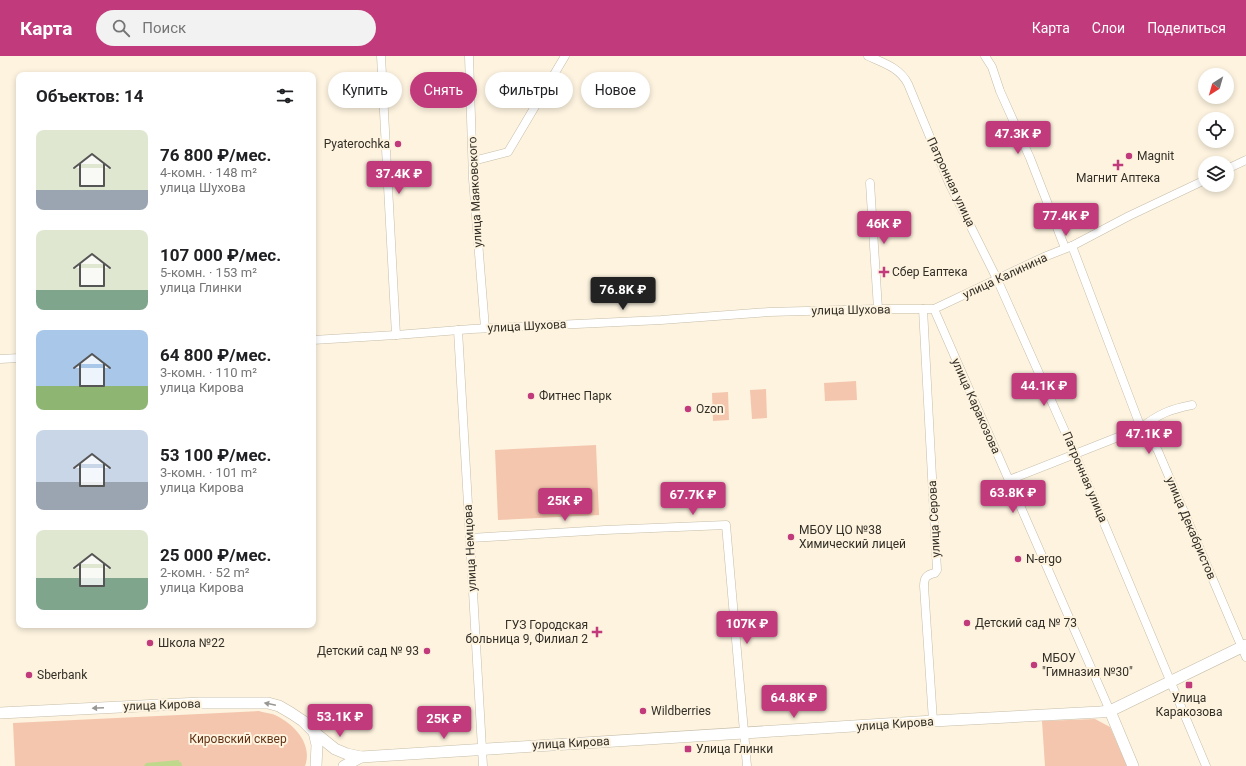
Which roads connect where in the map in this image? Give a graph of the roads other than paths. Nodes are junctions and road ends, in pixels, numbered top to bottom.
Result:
1 (381, 56) edge
2 (469, 56) edge
3 (565, 56) edge
4 (868, 56) edge
5 (985, 56) edge
6 (1246, 160) edge
7 (473, 161) junction
8 (1234, 166) edge
9 (870, 183) dead end
10 (1198, 183) edge
11 (1069, 247) junction
12 (998, 279) junction
13 (878, 309) junction
14 (934, 309) junction
15 (923, 310) junction
16 (485, 328) junction
17 (458, 330) junction
18 (396, 335) junction
19 (316, 340) edge
20 (16, 358) edge
21 (0, 359) edge
22 (1192, 405) dead end
23 (1141, 428) junction
24 (1075, 454) junction
25 (1009, 480) junction
26 (470, 538) junction
27 (1245, 650) edge
28 (1170, 682) junction
29 (1110, 711) junction
30 (0, 713) edge
31 (933, 721) junction
32 (314, 732) junction
33 (744, 733) junction
34 (481, 749) junction
35 (361, 757) junction
36 (316, 766) edge
37 (344, 766) edge
38 (482, 766) edge
39 (747, 766) edge
40 (1133, 766) edge
41 (1206, 766) edge

1 - 18 street
2 - 7 street, улица Маяковского
3 - 7 street
4 - 12 street, Патронная улица
5 - 11 street, улица Декабристов
6 - 8 street
7 - 16 street, улица Маяковского
9 - 13 street
10 - 11 street, улица Калинина
11 - 12 street, улица Калинина
11 - 23 street, улица Декабристов
12 - 14 street, улица Калинина
12 - 24 street, Патронная улица
13 - 15 street, улица Шухова
13 - 16 street, улица Шухова
14 - 15 street, улица Шухова
14 - 25 street, улица Каракозова
15 - 31 street, улица Серова
16 - 17 street, улица Шухова
17 - 18 street, улица Шухова
17 - 26 street, улица Немцова
18 - 19 street, улица Шухова
20 - 21 street
22 - 23 street
23 - 24 street
23 - 27 street, улица Декабристов
24 - 25 street
24 - 28 street, Патронная улица
25 - 29 street, улица Каракозова
26 - 33 street
26 - 34 street, улица Немцова
27 - 28 main road, улица Кирова
28 - 29 main road, улица Кирова
28 - 41 street, Патронная улица
29 - 31 main road, улица Кирова
29 - 40 main road, улица Каракозова
32 -> 30 main road, улица Кирова
31 - 33 main road, улица Кирова
32 - 35 main road, улица Кирова
32 - 36 main road
33 - 34 main road, улица Кирова
33 - 39 street
34 - 35 main road, улица Кирова
34 - 38 street, улица Немцова
35 - 37 main road, улица Кирова

